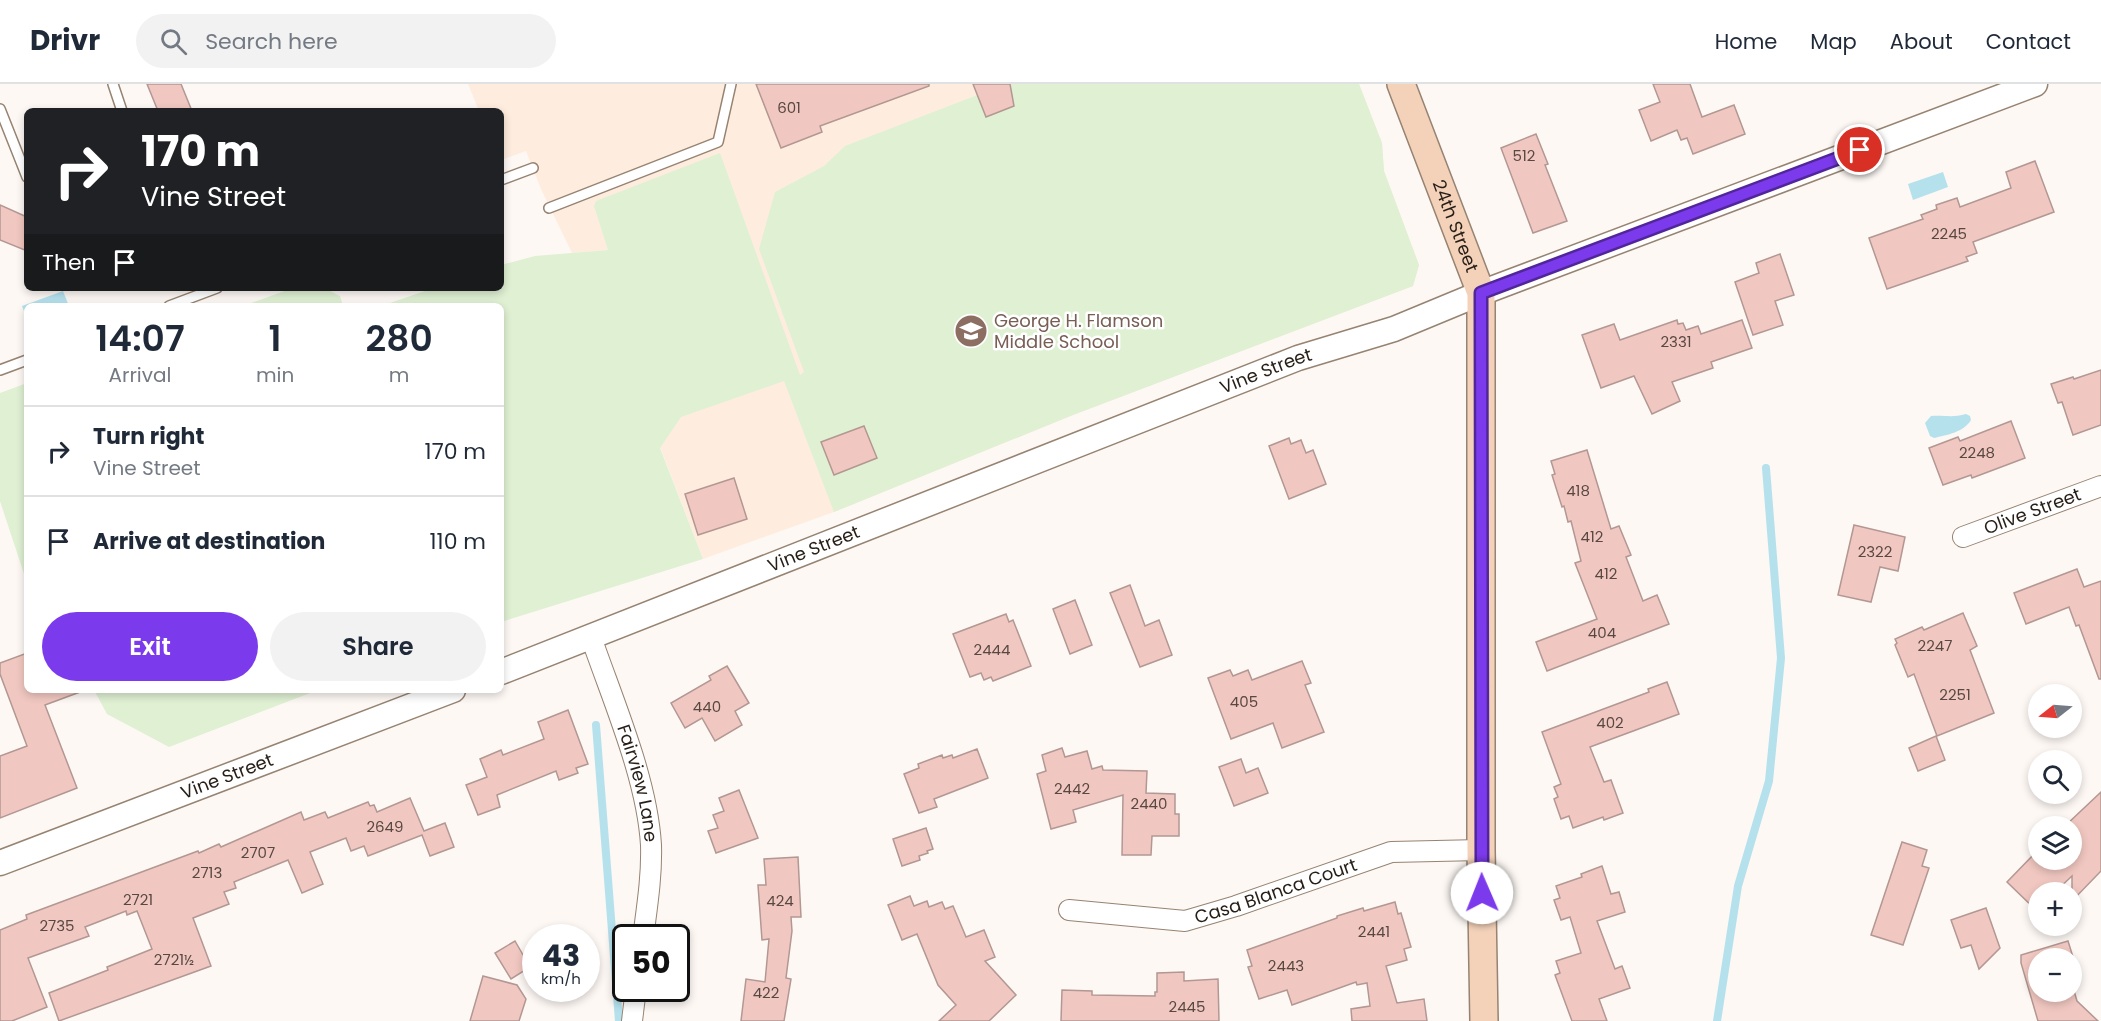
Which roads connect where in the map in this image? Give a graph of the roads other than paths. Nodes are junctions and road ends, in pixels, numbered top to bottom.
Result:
1 (113, 84) edge
2 (731, 84) edge
3 (1401, 84) edge
4 (2036, 84) edge
5 (121, 108) edge
6 (0, 109) edge
7 (533, 168) dead end
8 (24, 169) edge
9 (504, 179) edge
10 (549, 208) dead end
11 (209, 291) edge
12 (1481, 293) junction
13 (177, 303) edge
14 (24, 361) edge
15 (0, 370) edge
16 (2101, 486) edge
17 (1963, 537) dead end
18 (591, 637) junction
19 (504, 671) edge
20 (445, 693) edge
21 (1481, 850) junction
22 (0, 863) edge
23 (1069, 910) dead end
24 (645, 924) edge
25 (634, 1002) edge
26 (632, 1021) edge
27 (1484, 1021) edge

1 - 5 lane
2 - 10 lane
3 - 12 main road, 24th Street
4 - 12 street, Vine Street
6 - 8 lane
7 - 9 lane
11 - 13 lane
12 - 18 street, Vine Street
12 - 21 main road, 24th Street
14 - 15 lane
16 - 17 street, Olive Street
18 - 19 street, Vine Street
18 - 24 street, Fairview Lane
20 - 22 street, Vine Street
21 - 23 street, Casa Blanca Court
21 - 27 main road, 24th Street
25 - 26 street

